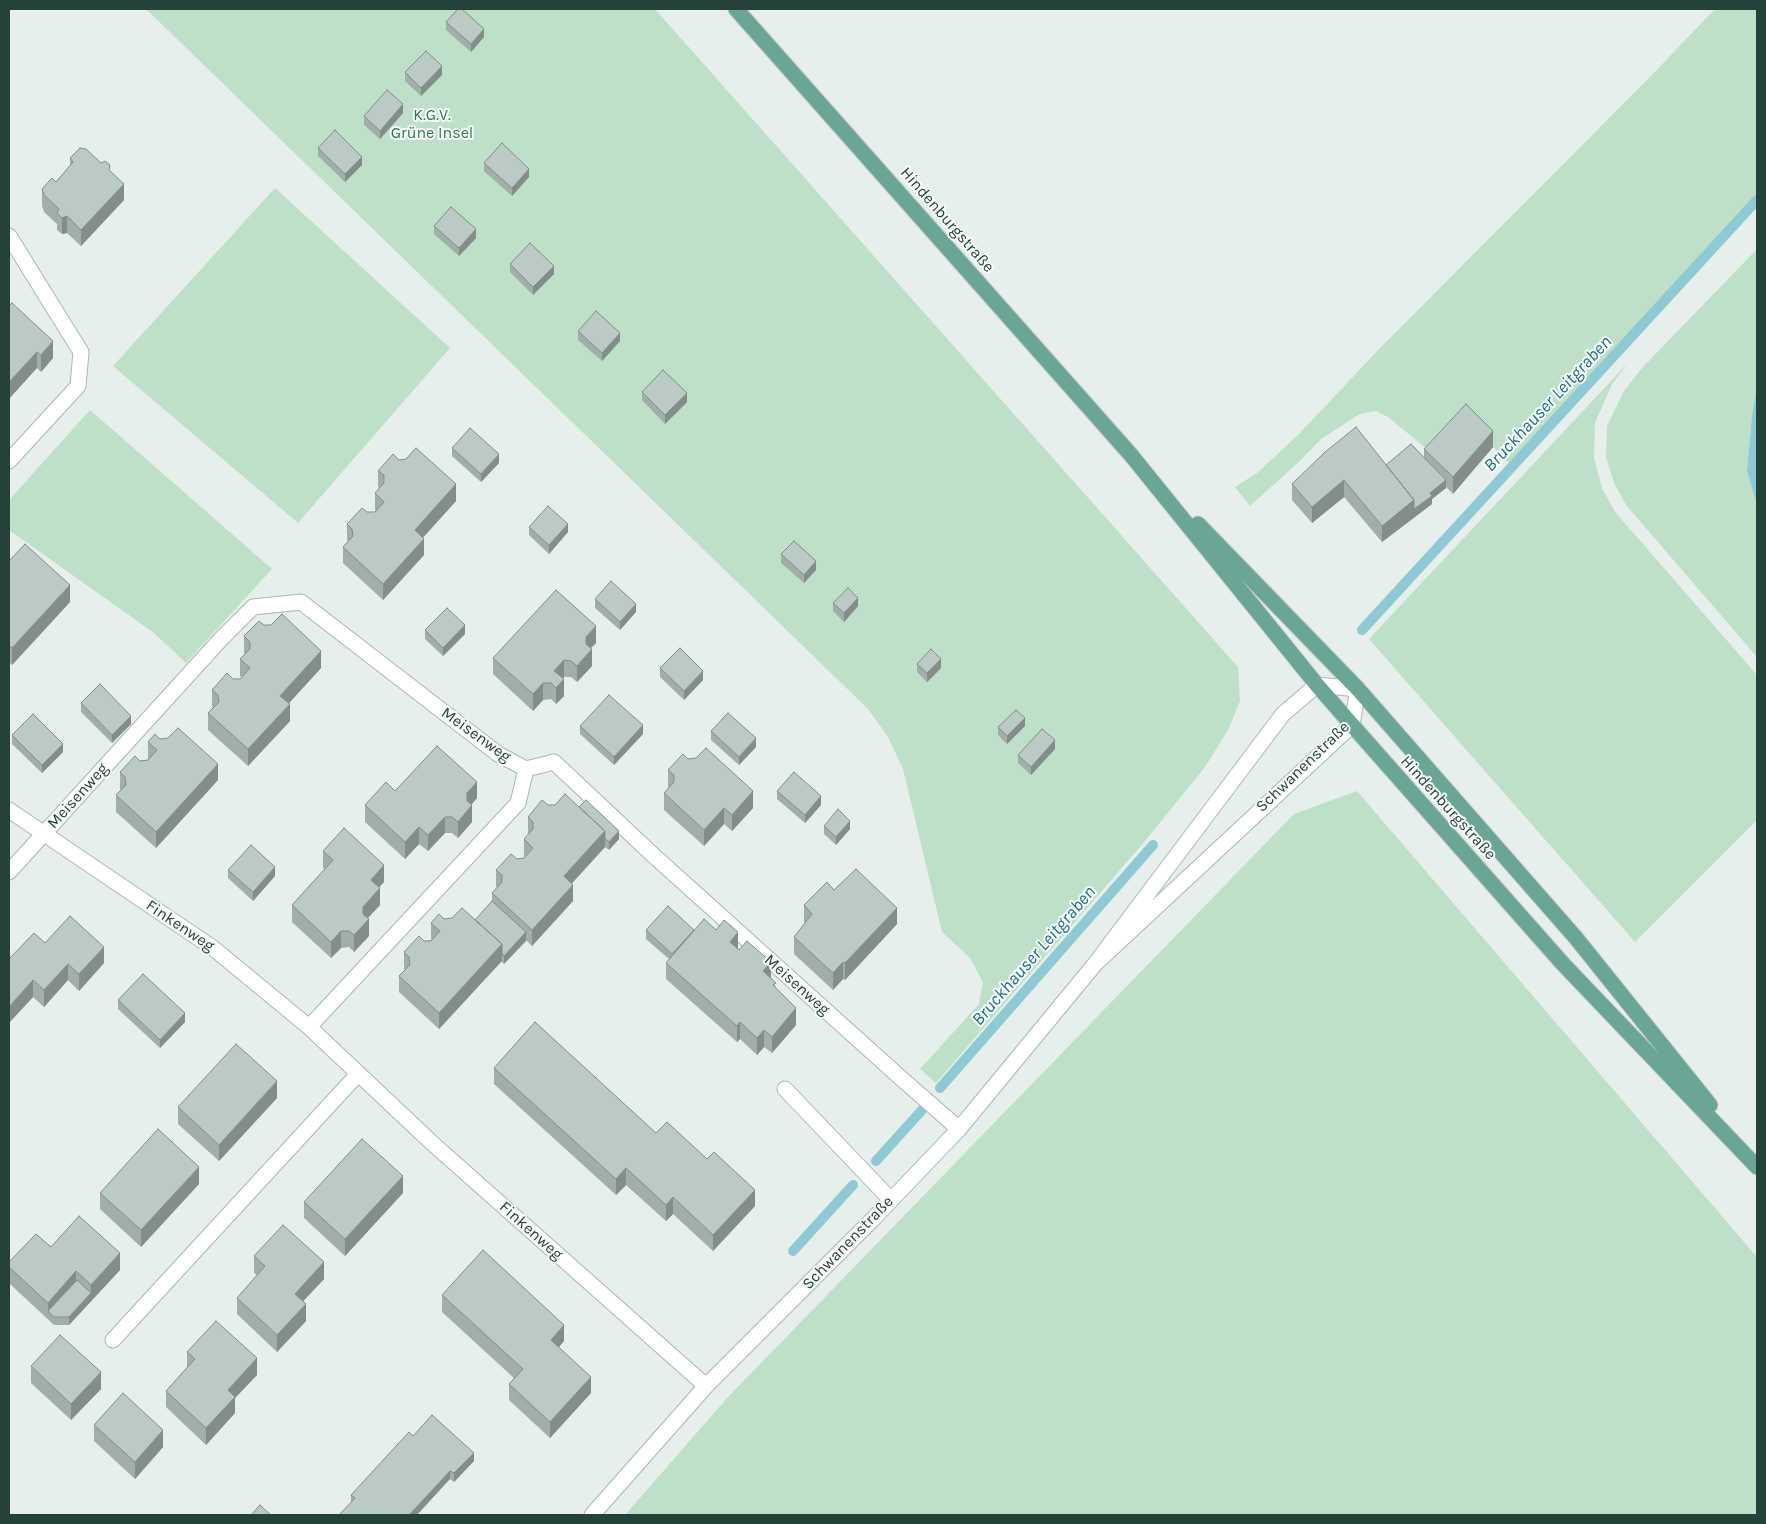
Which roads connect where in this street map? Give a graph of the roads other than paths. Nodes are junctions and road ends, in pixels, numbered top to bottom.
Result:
1 (736, 9) edge
2 (9, 236) edge
3 (1131, 455) junction
4 (9, 461) edge
5 (1317, 685) junction
6 (1358, 690) junction
7 (1352, 725) junction
8 (526, 769) junction
9 (9, 810) edge
10 (44, 834) junction
11 (9, 872) edge
12 (1094, 964) junction
13 (309, 1027) junction
14 (358, 1074) junction
15 (785, 1089) dead end
16 (959, 1129) junction
17 (1757, 1164) edge
18 (1757, 1167) edge
19 (891, 1200) junction
20 (114, 1340) dead end
21 (706, 1386) junction
22 (592, 1515) edge

1 - 3 main road, Hindenburgstraße
2 - 4 street
3 - 5 main road, Hindenburgstraße
3 - 6 main road, Hindenburgstraße
5 - 6 street
5 - 7 main road, Hindenburgstraße
5 - 12 street, Schwanenstraße
6 - 7 street, Schwanenstraße
6 - 17 main road, Hindenburgstraße
7 - 12 street, Schwanenstraße
7 - 18 main road, Hindenburgstraße
8 - 10 street, Meisenweg
8 - 13 street
8 - 16 street, Meisenweg
9 - 10 street, Finkenweg
10 - 11 street
10 - 13 street, Finkenweg
12 - 16 street, Schwanenstraße
13 - 14 street, Finkenweg
14 - 20 street
14 - 21 street, Finkenweg
15 - 19 street
16 - 19 street, Schwanenstraße
19 - 21 street, Schwanenstraße
21 - 22 street, Schwanenstraße

